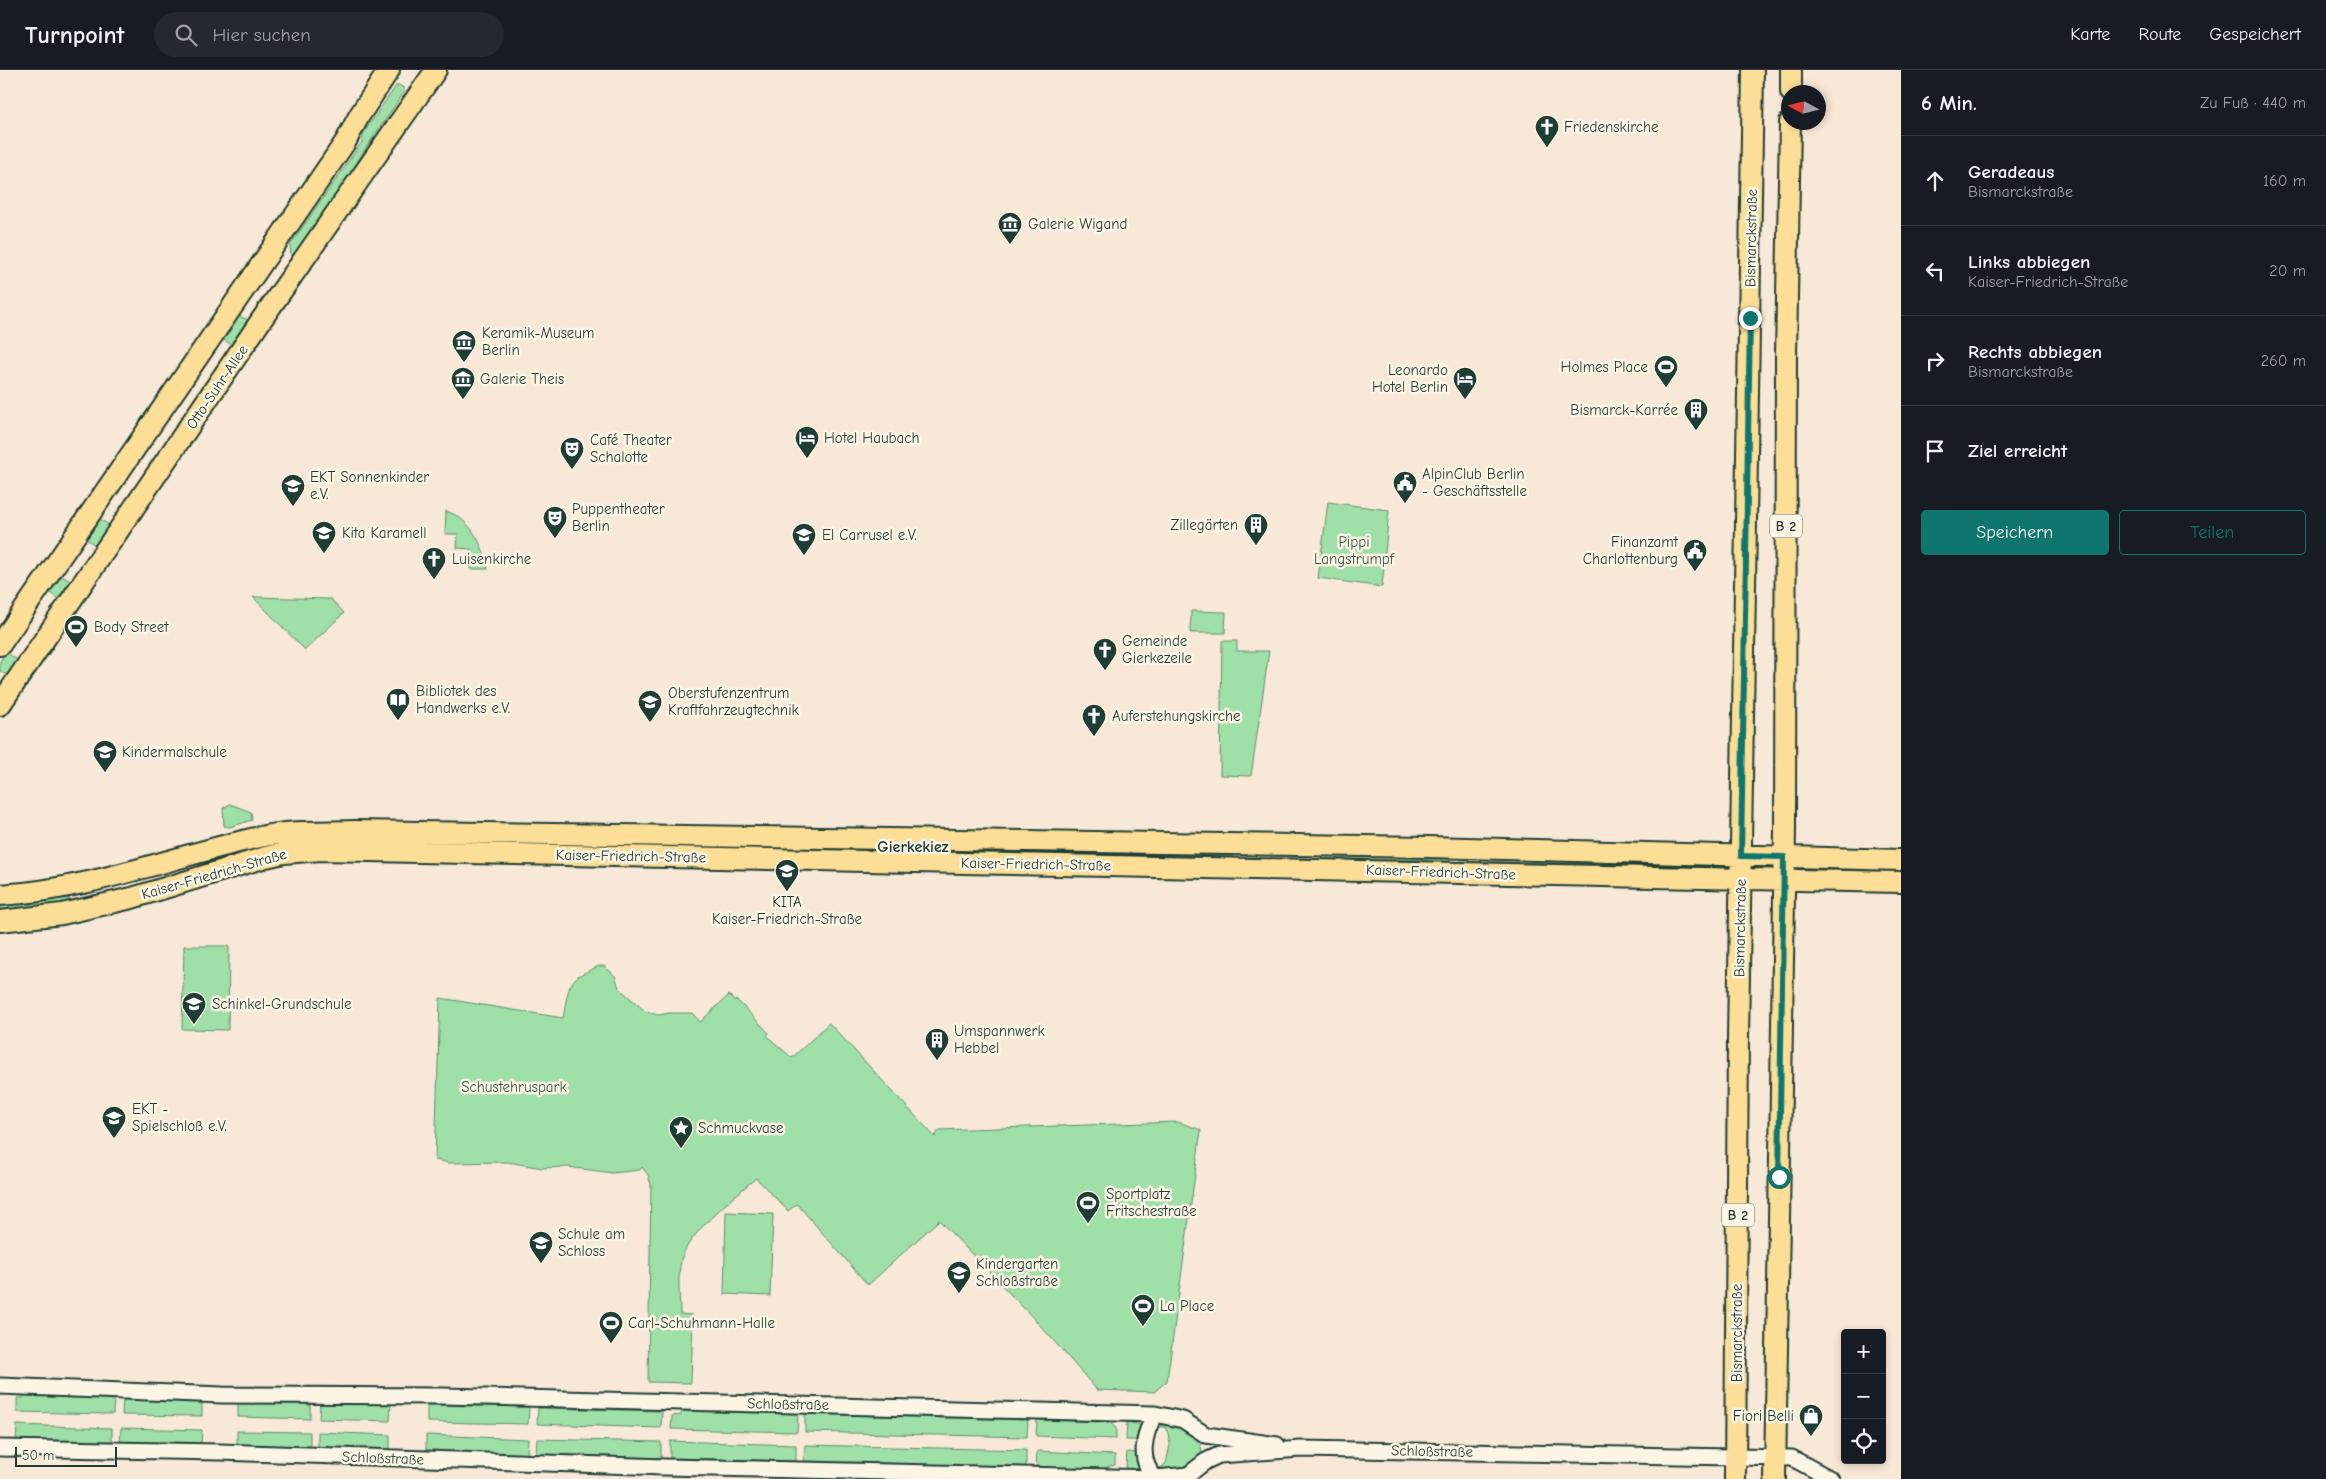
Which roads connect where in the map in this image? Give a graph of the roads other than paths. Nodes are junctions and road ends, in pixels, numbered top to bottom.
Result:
1 (389, 70) edge
2 (436, 70) edge
3 (1754, 70) edge
4 (1791, 70) edge
5 (1791, 85) edge
6 (1790, 130) edge
7 (0, 645) edge
8 (0, 705) edge
9 (1741, 856) junction
10 (1784, 857) junction
11 (1901, 860) edge
12 (1741, 879) junction
13 (1784, 880) junction
14 (1901, 882) edge
15 (0, 895) edge
16 (0, 921) edge
17 (0, 1386) edge
18 (1155, 1414) junction
19 (1206, 1435) junction
20 (0, 1448) edge
21 (1300, 1449) junction
22 (1736, 1456) junction
23 (1775, 1457) junction
24 (1206, 1461) junction
25 (1156, 1478) junction
26 (1735, 1479) edge
27 (1775, 1479) edge
28 (1831, 1479) edge

1 - 7 main road
2 - 8 main road, Otto-Suhr-Allee
3 - 9 main road, Bismarckstraße / B 2
4 - 5 main road
6 - 10 main road, B 2
9 - 10 main road, Kaiser-Friedrich-Straße
9 - 12 main road, Bismarckstraße / B 2
9 - 15 main road, Kaiser-Friedrich-Straße
10 - 11 main road, Kaiser-Friedrich-Straße
10 - 13 main road, B 2
12 - 13 main road, Kaiser-Friedrich-Straße
12 - 16 main road, Kaiser-Friedrich-Straße
12 - 22 main road, Bismarckstraße / B 2
13 - 14 main road, Kaiser-Friedrich-Straße
13 - 23 main road, B 2
17 - 18 street, Schloßstraße
18 - 19 street, Schloßstraße
18 - 25 street
19 - 21 street, Schloßstraße
19 - 24 street
20 - 25 street, Schloßstraße
21 - 22 street, Schloßstraße
21 - 24 street, Schloßstraße
22 - 23 street, Schloßstraße
22 - 26 main road, B 2
23 - 27 main road, B 2
23 - 28 street, Schloßstraße
24 - 25 street, Schloßstraße

